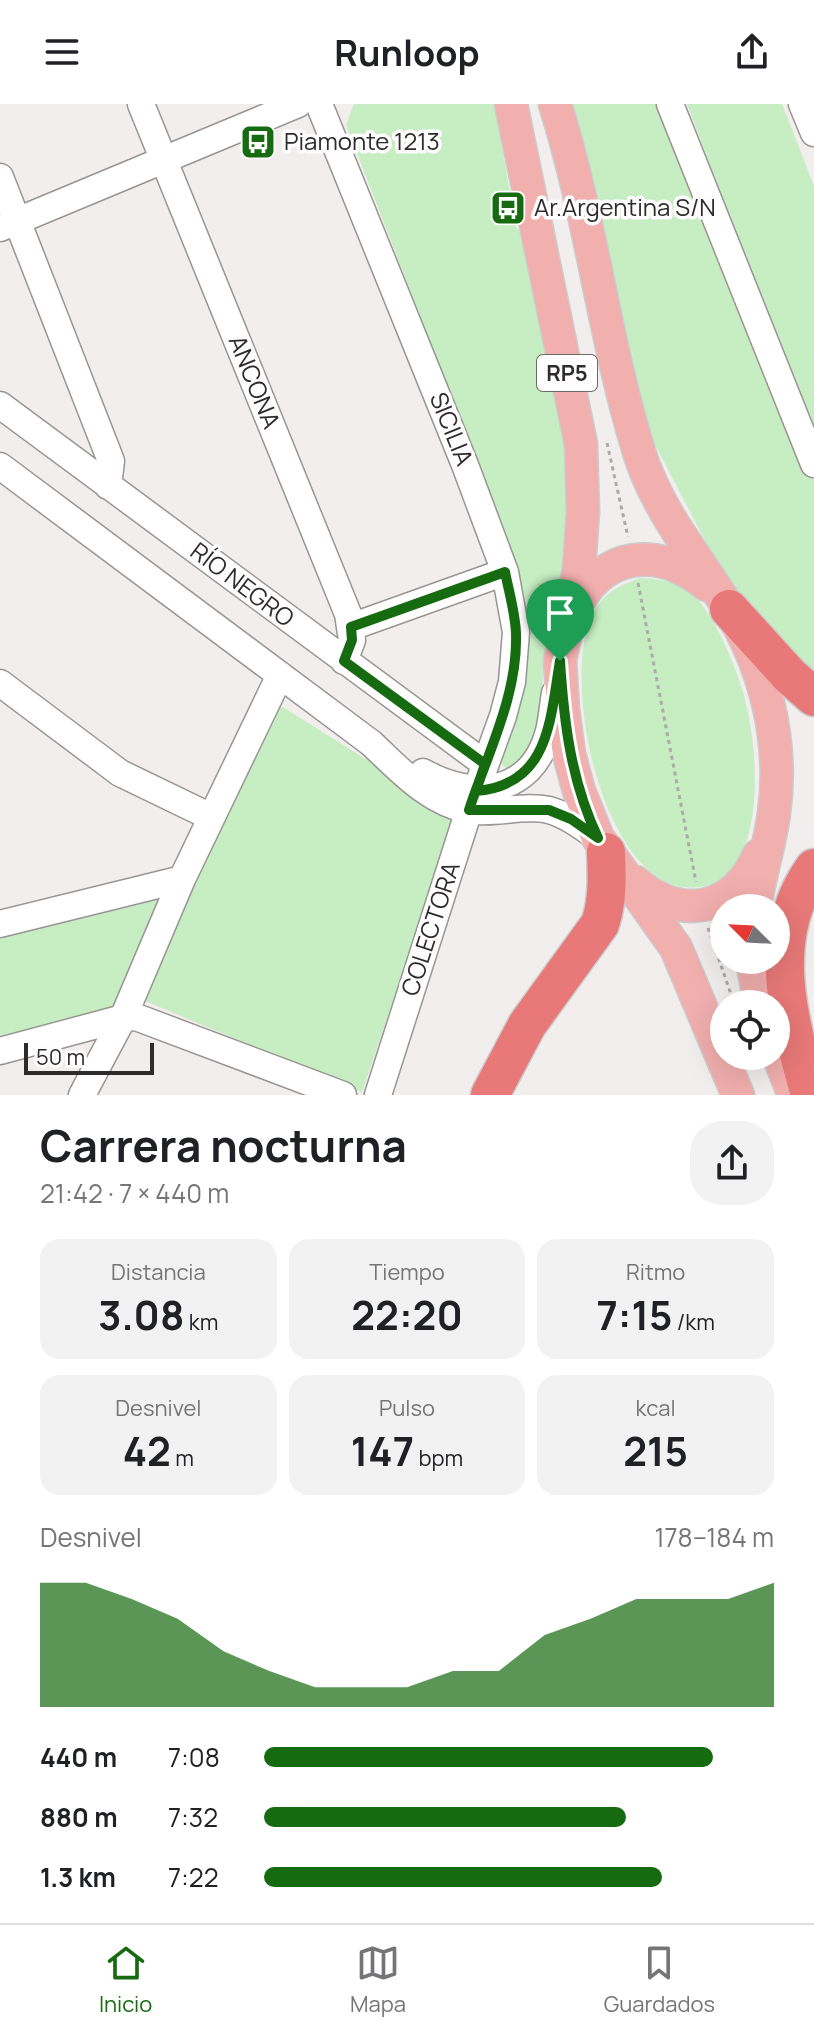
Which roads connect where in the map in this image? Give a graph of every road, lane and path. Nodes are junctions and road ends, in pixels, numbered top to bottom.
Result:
1 (141, 104) edge
2 (298, 104) edge
3 (319, 104) edge
4 (511, 104) edge
5 (555, 104) edge
6 (670, 104) edge
7 (802, 104) edge
8 (814, 133) edge
9 (163, 159) junction
10 (0, 177) edge
11 (9, 225) edge
12 (0, 405) edge
13 (812, 454) edge
14 (0, 466) edge
15 (108, 486) junction
16 (505, 572) junction
17 (727, 605) junction
18 (351, 627) junction
19 (562, 652) junction
20 (344, 661) junction
21 (280, 675) junction
22 (0, 683) edge
23 (814, 697) edge
24 (485, 764) junction
25 (472, 800) junction
26 (774, 815) junction
27 (211, 817) junction
28 (606, 851) junction
29 (814, 868) edge
30 (182, 879) junction
31 (758, 894) edge
32 (6, 915) edge
33 (123, 1018) junction
34 (0, 1051) edge
35 (784, 1070) edge
36 (82, 1095) edge
37 (343, 1095) edge
38 (378, 1095) edge
39 (490, 1095) edge
40 (738, 1095) edge
41 (794, 1095) edge
42 (810, 1095) edge

1 - 9 street, ANCONA
2 - 9 street
3 - 16 street, SICILIA
4 - 19 main road, RP5
5 - 17 main road, RP5
6 - 13 street
7 - 8 street
9 - 11 street
9 - 18 street, ANCONA
10 - 11 street
11 - 15 street
12 - 15 street, RÍO NEGRO
14 - 21 street, RÍO NEGRO
15 - 20 street, RÍO NEGRO
16 - 18 street
16 - 24 street, SICILIA
17 - 19 main road
17 - 23 highway
17 - 26 main road
18 - 20 street
19 - 25 street
19 - 28 main road
20 - 24 street, RÍO NEGRO
21 - 25 street, RÍO NEGRO
21 - 27 street
22 - 27 street
24 - 25 street, COLECTORA
25 - 28 street
25 - 38 street, COLECTORA
26 - 28 main road
26 - 31 main road
27 - 30 street
28 - 39 highway
28 - 40 main road
29 - 42 highway
30 - 32 street
30 - 33 street
33 - 34 street
33 - 36 street
33 - 37 street
35 - 41 main road

